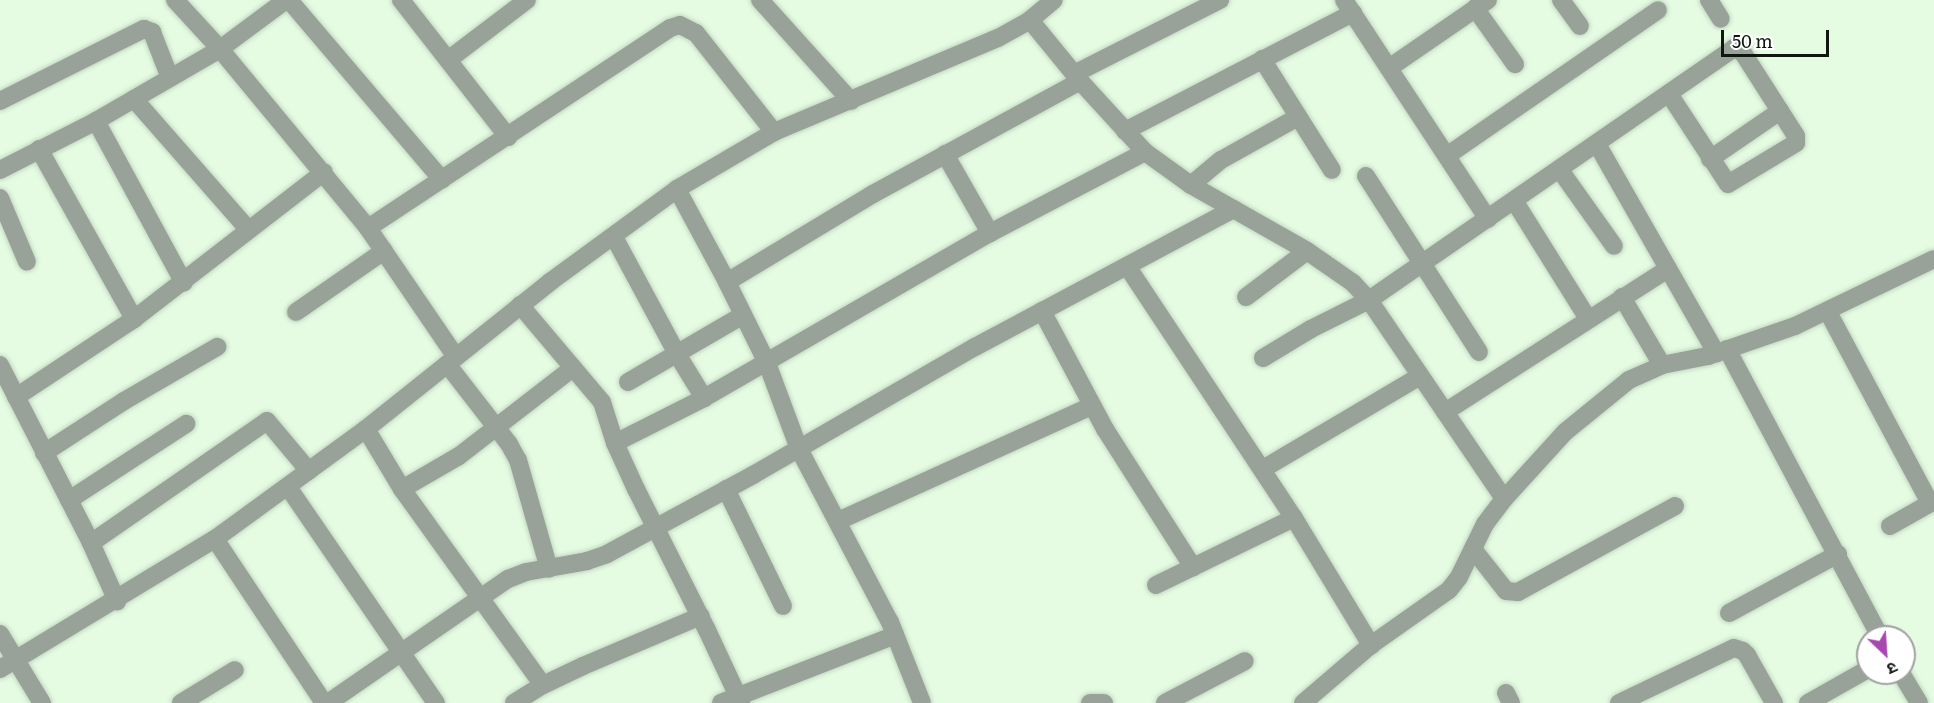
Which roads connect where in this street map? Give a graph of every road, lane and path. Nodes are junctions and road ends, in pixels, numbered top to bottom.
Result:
1 (175, 0) edge
2 (287, 0) edge
3 (401, 0) edge
4 (527, 0) edge
5 (760, 0) edge
6 (1054, 0) edge
7 (1220, 0) edge
8 (1709, 0) edge
9 (1570, 3) edge
10 (1481, 4) edge
11 (1349, 7) edge
12 (1658, 10) dead end
13 (1721, 19) dead end
14 (1030, 20) junction
15 (1580, 26) dead end
16 (219, 49) junction
17 (1262, 59) junction
18 (448, 60) junction
19 (1515, 64) dead end
20 (1389, 68) junction
21 (1077, 77) junction
22 (170, 78) junction
23 (1669, 94) junction
24 (134, 99) junction
25 (0, 101) edge
26 (851, 101) junction
27 (1780, 111) junction
28 (1298, 117) junction
29 (96, 121) junction
30 (1125, 131) junction
31 (774, 132) junction
32 (508, 137) junction
33 (1597, 144) junction
34 (39, 149) junction
35 (1145, 152) junction
36 (945, 154) junction
37 (1448, 155) junction
38 (1710, 159) junction
39 (0, 170) edge
40 (1332, 170) dead end
41 (1560, 170) junction
42 (324, 172) junction
43 (1366, 176) dead end
44 (442, 180) junction
45 (1191, 185) junction
46 (677, 189) junction
47 (0, 198) edge
48 (1515, 201) junction
49 (1233, 209) junction
50 (1488, 219) junction
51 (368, 228) junction
52 (248, 229) junction
53 (990, 233) junction
54 (614, 237) junction
55 (1614, 246) dead end
56 (384, 251) junction
57 (1307, 251) junction
58 (1934, 259) edge
59 (27, 262) dead end
60 (1424, 264) junction
61 (1127, 266) junction
62 (1668, 269) junction
63 (728, 282) junction
64 (184, 283) junction
65 (1246, 297) dead end
66 (1622, 297) junction
67 (1369, 300) junction
68 (520, 305) junction
69 (1042, 311) junction
70 (296, 312) dead end
71 (1828, 312) junction
72 (743, 315) junction
73 (1588, 319) junction
74 (134, 320) junction
75 (217, 347) dead end
76 (1722, 351) junction
77 (1479, 352) dead end
78 (677, 354) junction
79 (1263, 358) dead end
80 (452, 360) junction
81 (766, 363) junction
82 (0, 365) edge
83 (1662, 365) junction
84 (573, 368) junction
85 (1420, 376) junction
86 (628, 382) dead end
87 (16, 397) junction
88 (704, 398) junction
89 (1092, 405) junction
90 (1445, 412) junction
91 (186, 424) dead end
92 (495, 427) junction
93 (366, 429) junction
94 (615, 442) junction
95 (799, 448) junction
96 (44, 453) junction
97 (1263, 469) junction
98 (309, 471) junction
99 (288, 487) junction
100 (402, 489) junction
101 (726, 489) junction
102 (1504, 498) junction
103 (69, 500) junction
104 (1932, 502) edge
105 (1675, 506) dead end
106 (1294, 518) junction
107 (838, 521) junction
108 (657, 526) junction
109 (1890, 526) dead end
110 (215, 539) junction
111 (91, 543) junction
112 (1473, 549) junction
113 (1838, 554) junction
114 (1193, 567) junction
115 (549, 569) junction
116 (1156, 585) dead end
117 (478, 597) junction
118 (117, 601) junction
119 (783, 606) dead end
120 (1729, 613) dead end
121 (700, 616) junction
122 (1874, 625) edge
123 (0, 634) edge
124 (895, 635) junction
125 (1371, 645) junction
126 (402, 652) junction
127 (16, 660) junction
128 (1245, 661) dead end
129 (0, 669) edge
130 (235, 670) dead end
131 (1856, 676) edge
132 (543, 685) junction
133 (1908, 685) edge
134 (733, 700) edge
135 (522, 701) edge
136 (1308, 701) edge
137 (186, 702) edge
138 (42, 703) edge
139 (326, 703) edge
140 (436, 703) edge
141 (922, 703) edge
142 (1090, 703) edge
143 (1104, 703) edge
144 (1164, 703) edge
145 (1619, 703) edge
146 (1774, 703) edge
147 (1808, 703) edge
148 (1919, 703) edge

1 - 16 street
2 - 16 street
2 - 44 street
3 - 18 street
4 - 18 street
5 - 26 street
6 - 14 street
7 - 21 street
8 - 13 street
9 - 15 street
10 - 19 street
10 - 20 street
11 - 17 street
11 - 20 street
12 - 37 street
14 - 21 street
14 - 26 street
16 - 22 street
16 - 42 street
17 - 28 street
17 - 30 street
18 - 32 street
20 - 37 street
21 - 30 street
21 - 36 street
22 - 24 street
22 - 25 street
23 - 27 street
23 - 33 street
23 - 38 street
24 - 29 street
24 - 52 street
26 - 31 street
27 - 38 street
27 - 38 street
28 - 40 street
28 - 45 street
29 - 34 street
29 - 64 street
30 - 35 street
31 - 32 street
31 - 46 street
32 - 44 street
33 - 41 street
33 - 62 street
34 - 39 street
34 - 74 street
35 - 45 street
35 - 53 street
36 - 53 street
36 - 63 street
37 - 50 street
41 - 48 street
41 - 55 street
42 - 51 street
42 - 52 street
43 - 60 street
44 - 51 street
45 - 49 street
46 - 54 street
46 - 63 street
47 - 59 street
48 - 50 street
48 - 73 street
49 - 57 street
49 - 61 street
50 - 60 street
51 - 56 street
52 - 64 street
53 - 81 street
54 - 68 street
54 - 78 street
56 - 70 street
56 - 80 street
57 - 65 street
57 - 67 street
58 - 71 street
60 - 67 street
60 - 77 street
61 - 69 street
61 - 97 street
62 - 66 street
62 - 76 street
63 - 72 street
64 - 74 street
66 - 73 street
66 - 83 street
67 - 79 street
67 - 85 street
68 - 80 street
68 - 84 street
69 - 89 street
69 - 95 street
71 - 76 street
71 - 104 street
72 - 78 street
72 - 81 street
73 - 90 street
74 - 87 street
75 - 96 street
76 - 83 street
76 - 113 street
78 - 86 street
78 - 88 street
80 - 92 street
80 - 93 street
81 - 88 street
81 - 95 street
82 - 87 street
83 - 102 street
84 - 92 street
84 - 94 street
85 - 90 street
85 - 97 street
87 - 96 street
88 - 94 street
89 - 107 street
89 - 114 street
90 - 102 street
91 - 103 street
92 - 100 street
92 - 115 street
93 - 98 street
93 - 100 street
94 - 108 street
95 - 101 street
95 - 107 street
96 - 103 street
97 - 106 street
98 - 99 street
98 - 111 street
99 - 110 street
99 - 126 street
100 - 117 street
101 - 108 street
101 - 119 street
102 - 112 street
103 - 111 street
104 - 109 street
105 - 112 street
106 - 114 street
106 - 125 street
107 - 124 street
108 - 115 street
108 - 121 street
110 - 118 street
110 - 139 street
111 - 118 street
112 - 125 street
113 - 120 street
113 - 122 street
114 - 116 street
115 - 117 street
117 - 126 street
117 - 132 street
118 - 127 street
121 - 132 street
121 - 134 street
123 - 127 street
124 - 134 street
124 - 141 street
125 - 136 street
126 - 139 street
126 - 140 street
127 - 129 street
127 - 138 street
128 - 144 street
130 - 137 street
131 - 147 street
132 - 135 street
133 - 148 street
142 - 143 street
145 - 146 street

